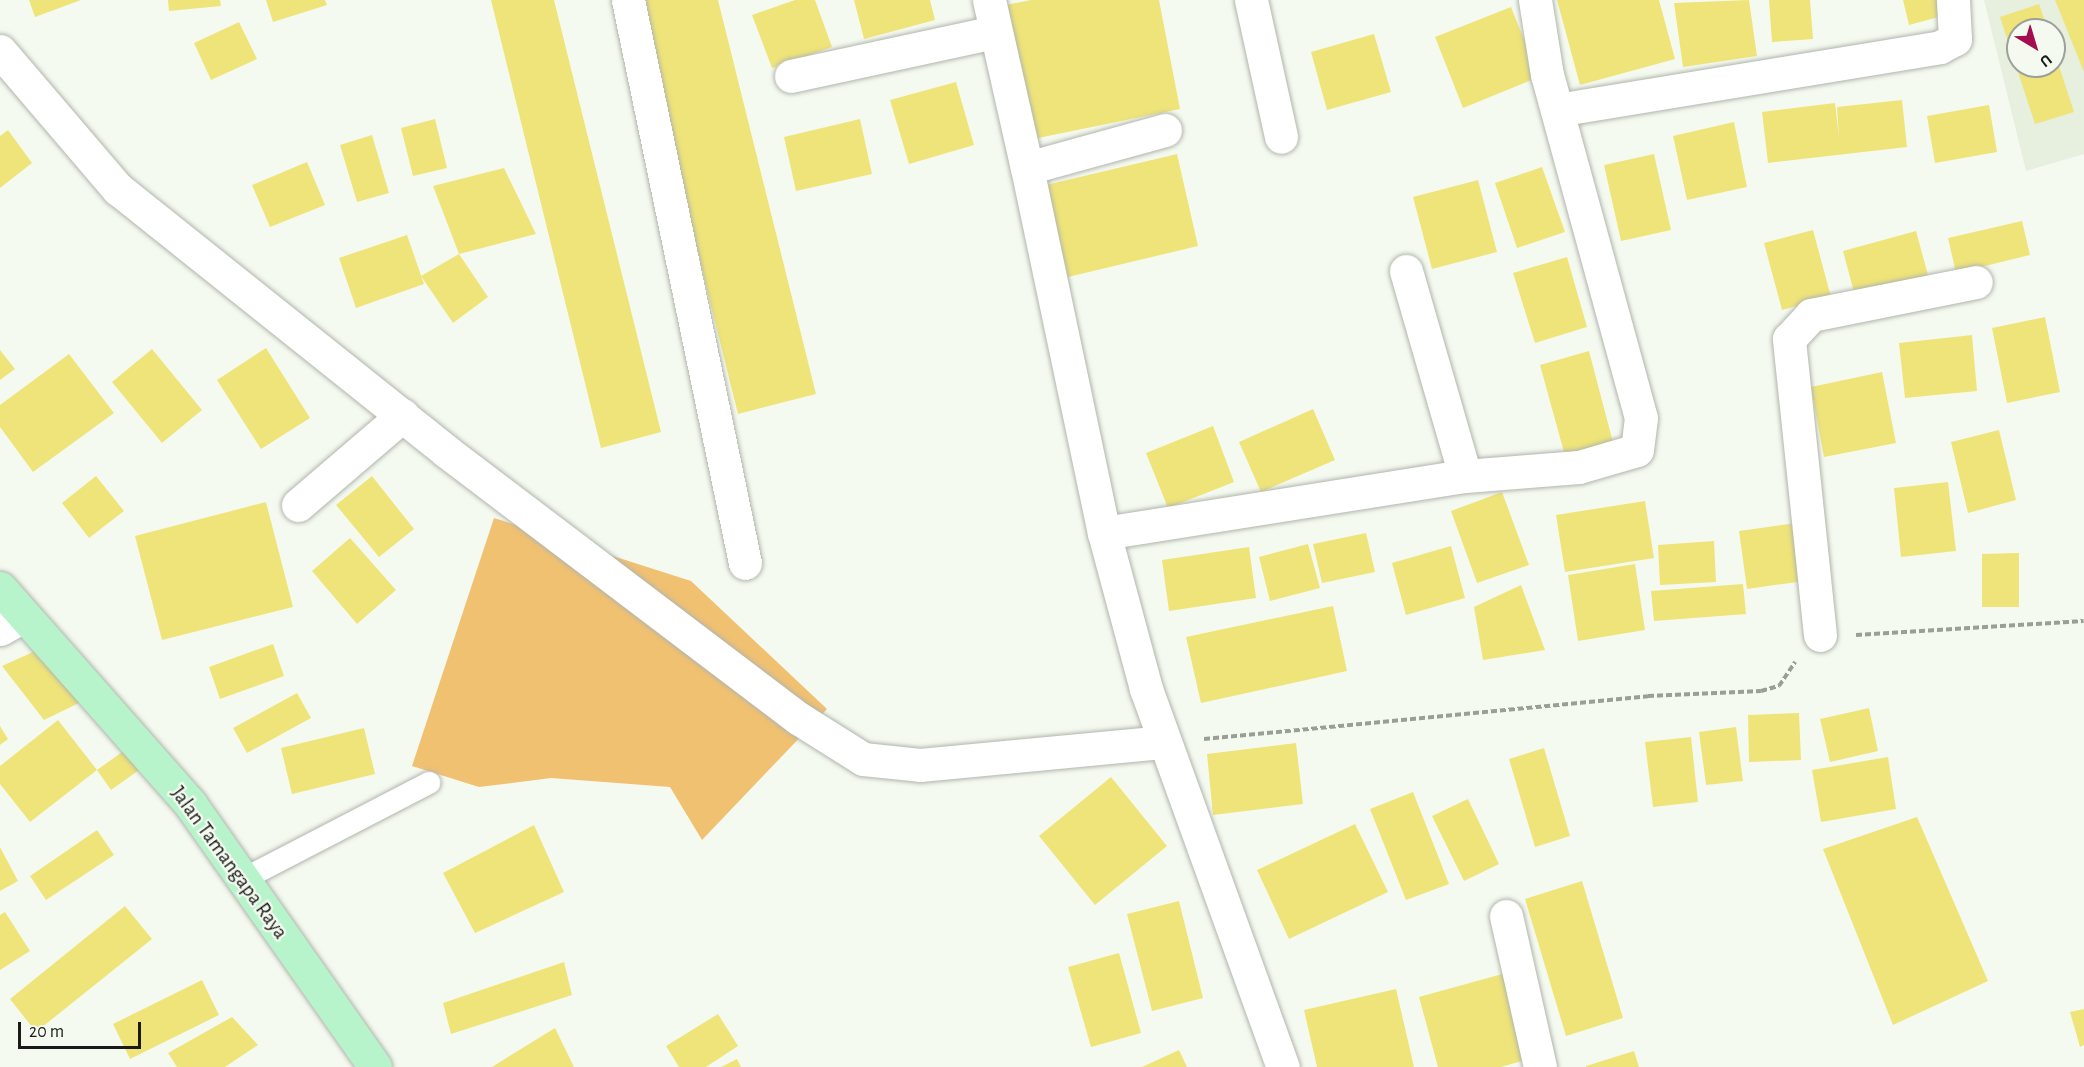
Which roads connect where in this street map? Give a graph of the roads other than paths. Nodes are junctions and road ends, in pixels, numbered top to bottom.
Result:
1 (628, 0) edge
2 (989, 0) edge
3 (1251, 0) edge
4 (1534, 0) edge
5 (1953, 0) edge
6 (995, 32) junction
7 (0, 51) edge
8 (791, 76) dead end
9 (1557, 110) junction
10 (1166, 130) dead end
11 (1281, 137) dead end
12 (1027, 168) junction
13 (1406, 271) dead end
14 (1976, 282) dead end
15 (403, 415) junction
16 (1464, 476) junction
17 (298, 505) dead end
18 (1104, 533) junction
19 (745, 564) dead end
20 (0, 588) edge
21 (11, 623) edge
22 (1820, 635) road end
23 (1162, 742) junction
24 (429, 783) dead end
25 (242, 880) junction
26 (1506, 916) dead end
27 (375, 1067) edge
28 (1283, 1067) edge
29 (1540, 1067) edge

1 - 19 street
2 - 6 street
3 - 11 street
4 - 9 street
5 - 9 street
6 - 8 street
6 - 12 street
7 - 15 street
9 - 16 street
10 - 12 street
12 - 18 street
13 - 16 street
14 - 22 street
15 - 17 street
15 - 23 street
16 - 18 street
18 - 23 street
20 - 21 main road, Jalan Tamangapa Raya
21 - 25 main road, Jalan Tamangapa Raya
23 - 28 street
24 - 25 lane
25 - 27 main road, Jalan Tamangapa Raya
26 - 29 street

